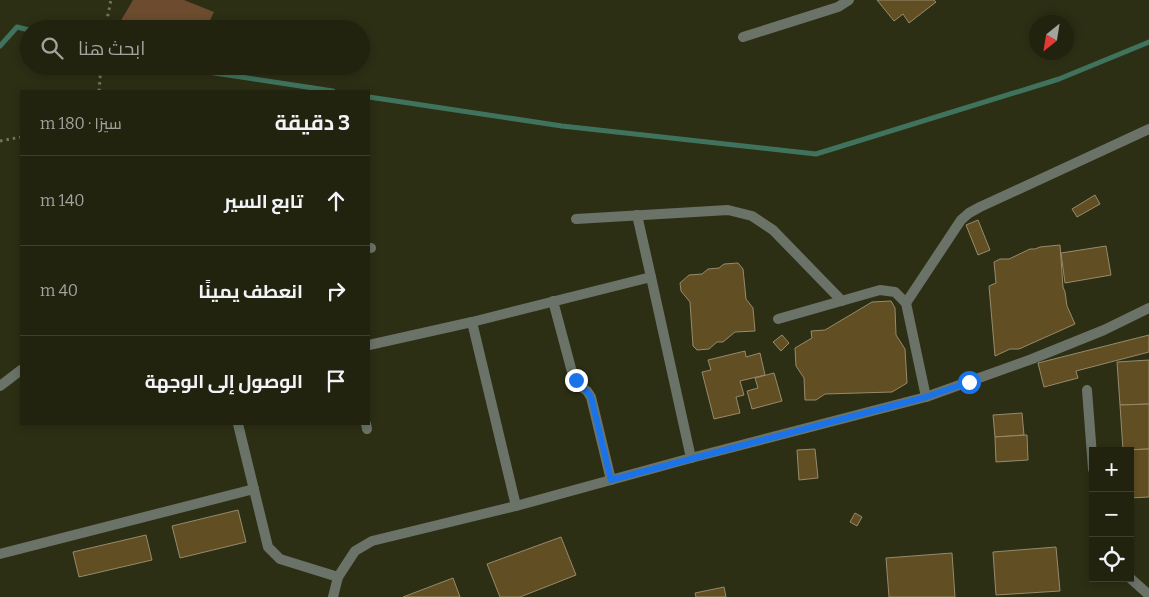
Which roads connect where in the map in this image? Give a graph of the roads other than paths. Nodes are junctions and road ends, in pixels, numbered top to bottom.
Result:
1 (849, 0) edge
2 (743, 37) dead end
3 (1149, 129) edge
4 (637, 215) junction
5 (576, 219) dead end
6 (651, 277) junction
7 (553, 301) junction
8 (842, 301) junction
9 (906, 303) junction
10 (1149, 308) edge
11 (778, 319) dead end
12 (472, 322) junction
13 (370, 346) edge
14 (20, 371) edge
15 (0, 386) edge
16 (1087, 390) dead end
17 (926, 397) junction
18 (238, 425) edge
19 (1091, 447) edge
20 (692, 458) junction
21 (611, 480) junction
22 (254, 489) junction
23 (516, 506) junction
24 (0, 554) edge
25 (338, 577) junction
26 (1134, 582) edge
27 (1149, 595) edge
28 (333, 597) edge

1 - 2 street
3 - 9 street
4 - 5 street
4 - 6 street
4 - 8 street
6 - 7 street
6 - 20 street
7 - 12 street
7 - 21 street
8 - 9 street
8 - 11 street
9 - 17 street
10 - 17 street
12 - 13 street
12 - 23 street
14 - 15 street
16 - 19 street
17 - 20 street
18 - 22 street
20 - 21 street
21 - 23 street
22 - 24 street
22 - 25 street
23 - 25 street
25 - 28 street
26 - 27 street

